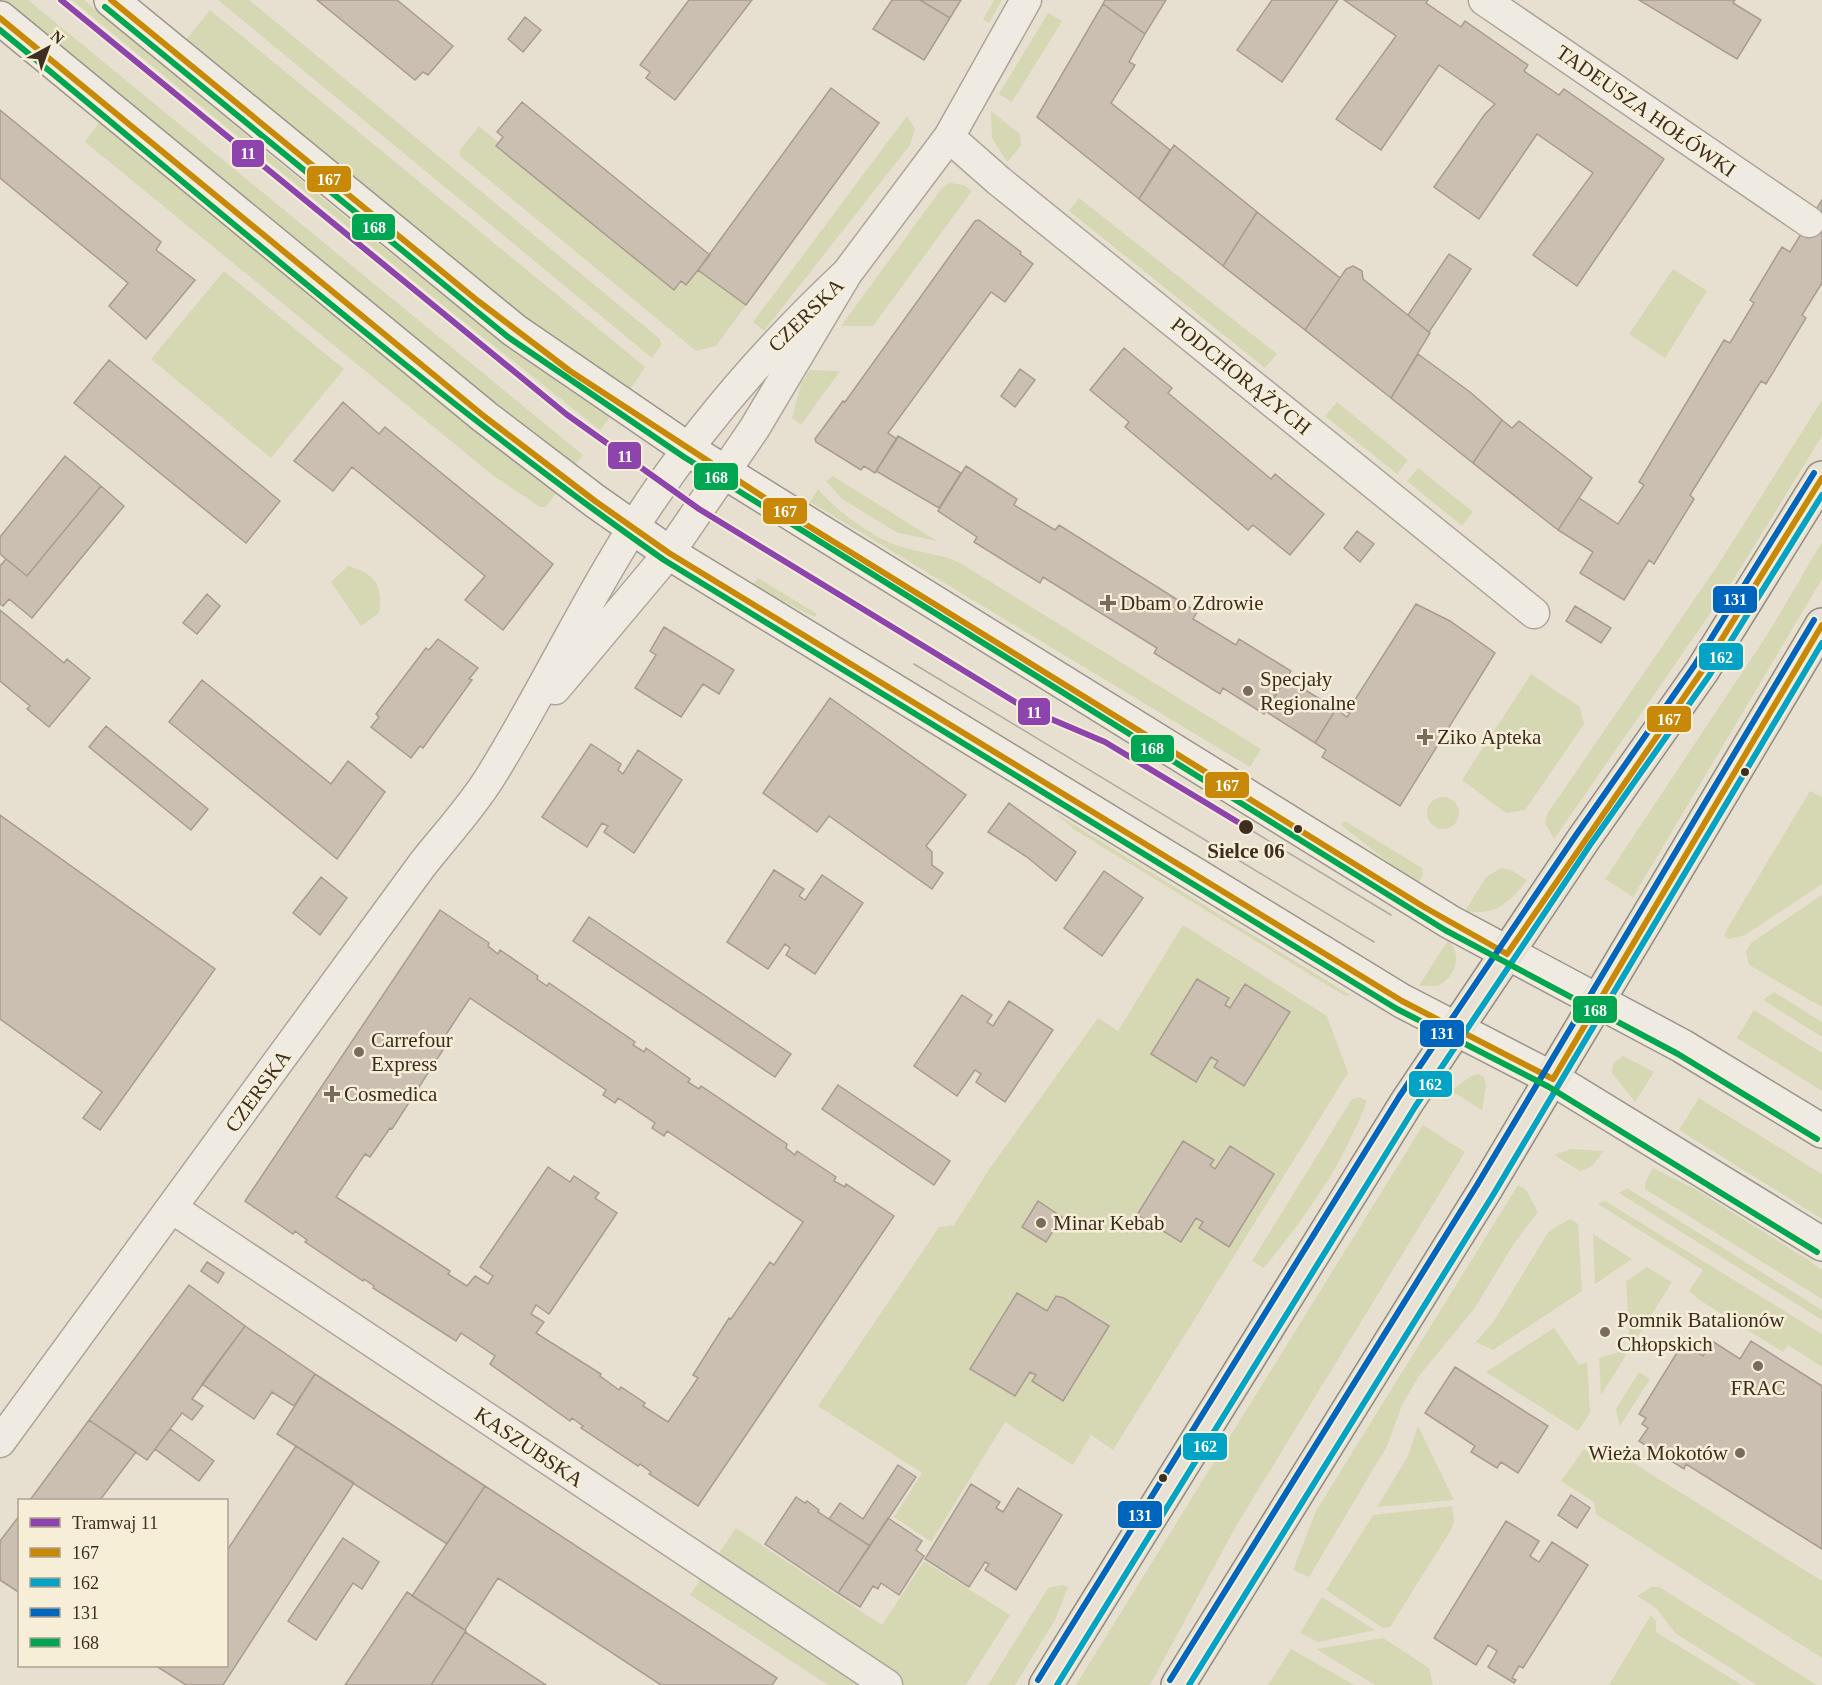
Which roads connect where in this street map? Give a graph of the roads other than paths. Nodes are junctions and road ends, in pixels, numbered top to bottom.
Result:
1 (111, 0) edge
2 (1026, 0) edge
3 (1484, 0) edge
4 (0, 18) edge
5 (949, 137) junction
6 (1809, 222) dead end
7 (847, 273) junction
8 (689, 450) junction
9 (723, 473) junction
10 (1822, 478) edge
11 (633, 528) junction
12 (669, 553) junction
13 (1534, 613) dead end
14 (1822, 626) edge
15 (512, 739) junction
16 (1507, 954) junction
17 (1599, 1000) junction
18 (1454, 1030) junction
19 (1552, 1079) junction
20 (1822, 1131) edge
21 (172, 1208) junction
22 (1822, 1244) edge
23 (0, 1442) edge
24 (887, 1685) edge
25 (1046, 1685) edge
26 (1178, 1685) edge

1 - 8 main road
2 - 5 street
3 - 6 street, TADEUSZA HOŁÓWKI
4 - 11 main road
5 - 7 street
5 - 13 street, PODCHORĄŻYCH
7 - 8 street, CZERSKA
7 - 9 street, CZERSKA
8 - 9 main road
8 - 11 street, CZERSKA
9 - 12 street, CZERSKA
9 - 16 main road
10 - 16 main road
11 - 12 main road
11 - 15 street, CZERSKA
12 - 15 street, CZERSKA
12 - 18 main road
14 - 17 main road
15 - 21 street, CZERSKA
16 - 17 main road
16 - 18 main road
17 - 19 main road
17 - 20 main road
18 - 19 main road
18 - 25 main road
19 - 22 main road
19 - 26 main road
21 - 23 street, CZERSKA
21 - 24 street, KASZUBSKA

